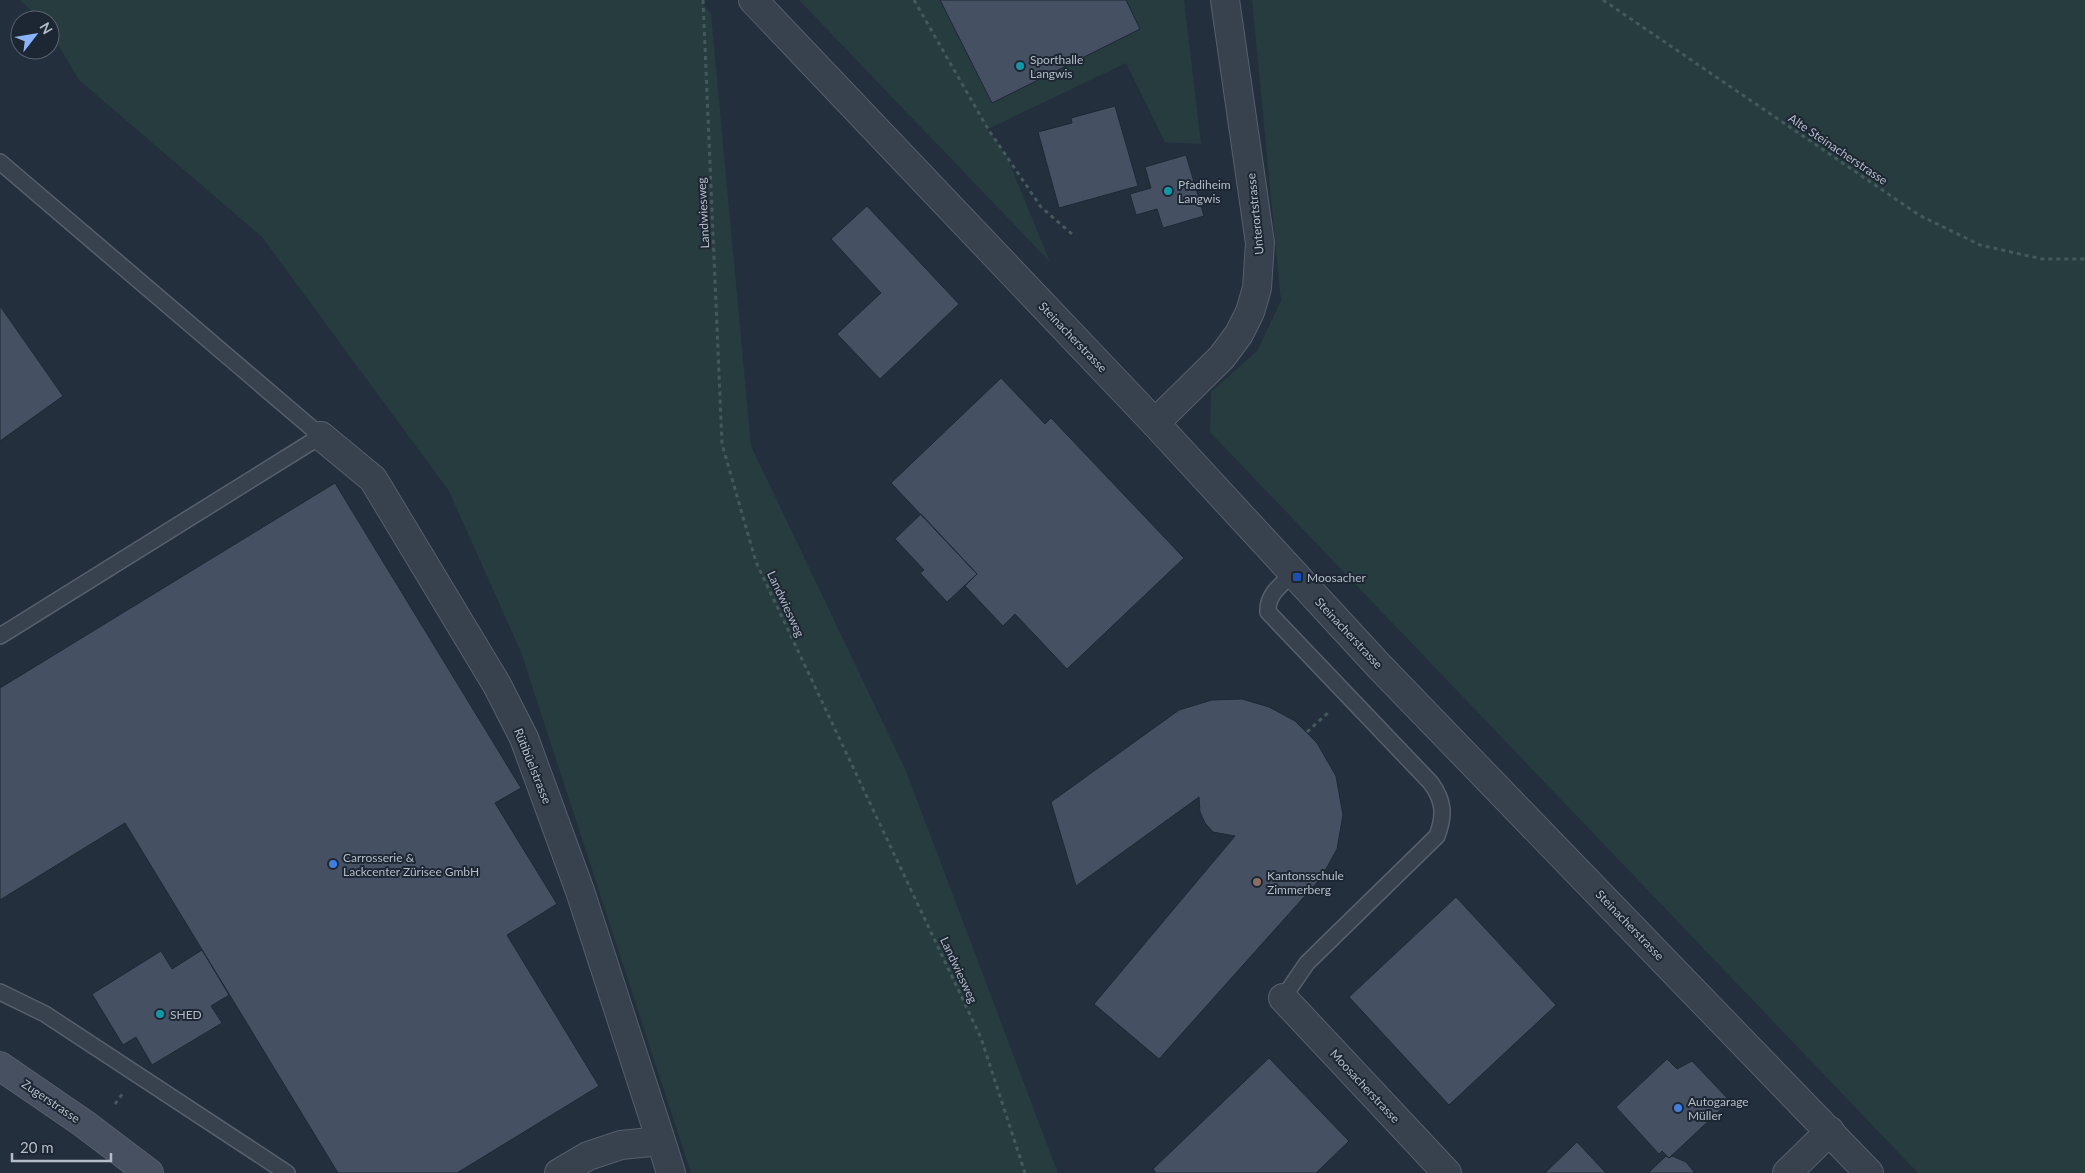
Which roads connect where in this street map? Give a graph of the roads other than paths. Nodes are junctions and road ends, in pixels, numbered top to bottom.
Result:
1 (753, 0) edge
2 (1226, 0) edge
3 (0, 162) edge
4 (1155, 423) junction
5 (321, 436) junction
6 (1294, 574) junction
7 (0, 636) edge
8 (0, 992) edge
9 (1283, 998) joint
10 (0, 1066) edge
11 (1830, 1131) junction
12 (661, 1141) junction
13 (149, 1173) edge
14 (287, 1173) edge
15 (559, 1173) edge
16 (671, 1173) edge
17 (1447, 1173) edge
18 (1787, 1173) edge
19 (1869, 1173) edge

1 - 4 street, Steinacherstrasse
2 - 4 street, Unterortstrasse
3 - 5 lane
4 - 6 street, Steinacherstrasse
5 - 7 lane
5 - 12 street, Rütibüelstrasse
6 - 9 lane
6 - 11 street, Steinacherstrasse
8 - 14 lane
9 - 17 street, Moosacherstrasse
10 - 13 main road, Zugerstrasse
11 - 18 street
11 - 19 street, Steinacherstrasse
12 - 15 street
12 - 16 street, Rütibüelstrasse

